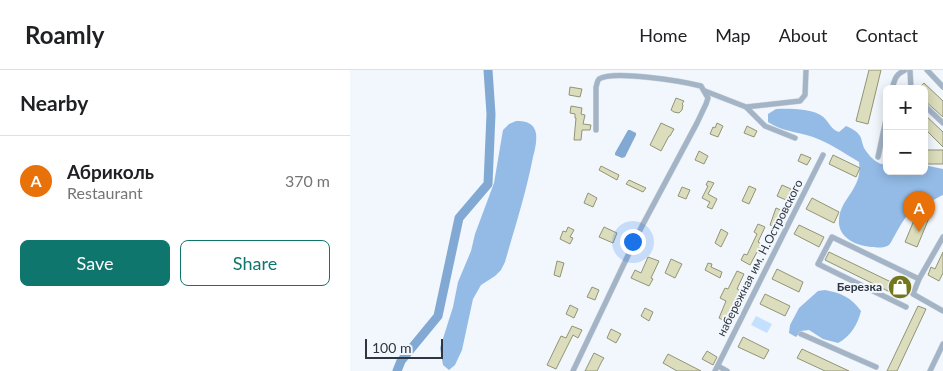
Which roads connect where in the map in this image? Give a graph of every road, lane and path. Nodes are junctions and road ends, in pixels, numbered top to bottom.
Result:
1 (806, 70) edge
2 (905, 70) edge
3 (910, 70) edge
4 (927, 70) edge
5 (893, 85) edge
6 (911, 85) edge
7 (943, 86) edge
8 (704, 91) junction
9 (746, 107) junction
10 (928, 109) edge
11 (943, 123) edge
12 (596, 130) dead end
13 (884, 130) edge
14 (795, 138) dead end
15 (823, 155) dead end
16 (878, 157) dead end
17 (943, 236) edge
18 (919, 279) junction
19 (906, 307) dead end
20 (943, 311) edge
21 (801, 334) dead end
22 (942, 347) edge
23 (876, 367) dead end
24 (716, 369) edge
25 (573, 371) edge
26 (728, 371) edge
27 (930, 371) edge

1 - 9 street
2 - 5 street
3 - 6 street
4 - 7 street
8 - 9 street
8 - 12 street
8 - 25 street
9 - 14 street
10 - 11 street
13 - 16 street
15 - 24 street, набережная им. Н.Островского
17 - 18 street
18 - 19 street
18 - 20 street
21 - 23 street
22 - 27 street
24 - 26 street

